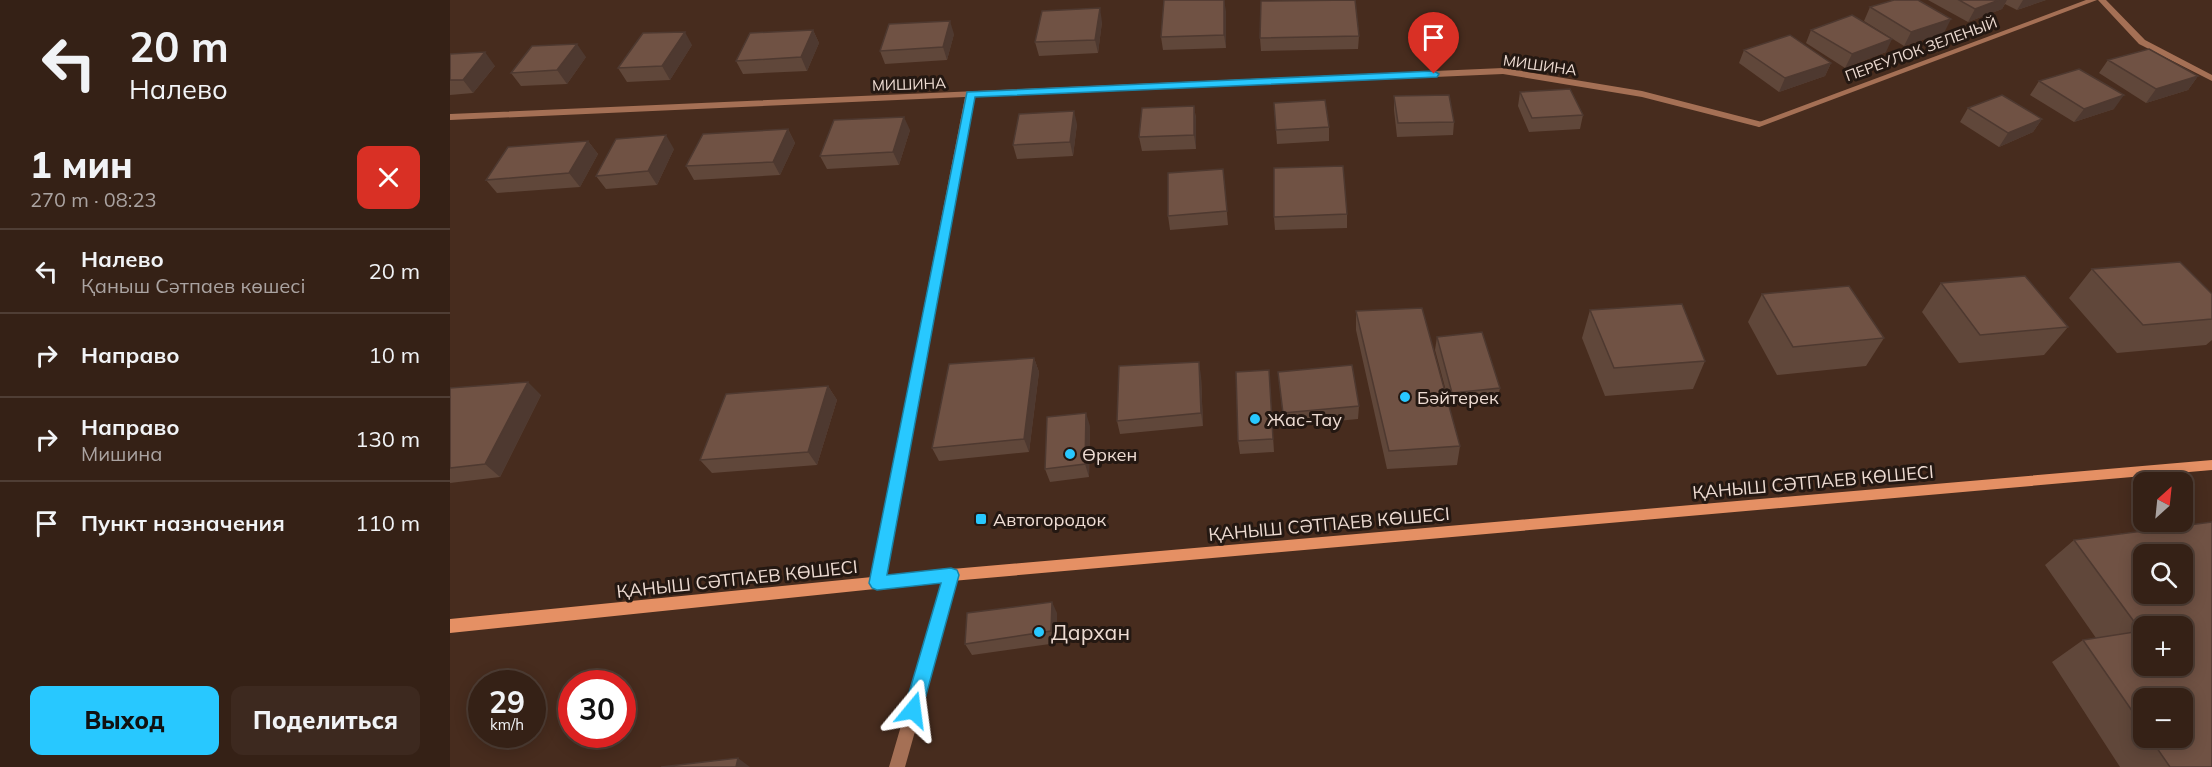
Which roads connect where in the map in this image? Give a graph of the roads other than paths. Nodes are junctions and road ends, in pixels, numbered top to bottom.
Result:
1 (2093, 0) edge
2 (2102, 0) edge
3 (2212, 78) edge
4 (970, 94) junction
5 (450, 117) edge
6 (1759, 124) joint
7 (2212, 465) edge
8 (951, 575) junction
9 (877, 583) junction
10 (450, 626) edge
11 (897, 767) edge

1 - 6 street, ПЕРЕУЛОК ЗЕЛЕНЫЙ
2 - 3 street
4 - 5 street, МИШИНА
4 - 6 street, МИШИНА
4 - 9 street
7 - 8 street, ҚАНЫШ СӘТПАЕВ КӨШЕСІ
8 - 9 street, ҚАНЫШ СӘТПАЕВ КӨШЕСІ
8 - 11 street
9 - 10 street, ҚАНЫШ СӘТПАЕВ КӨШЕСІ

